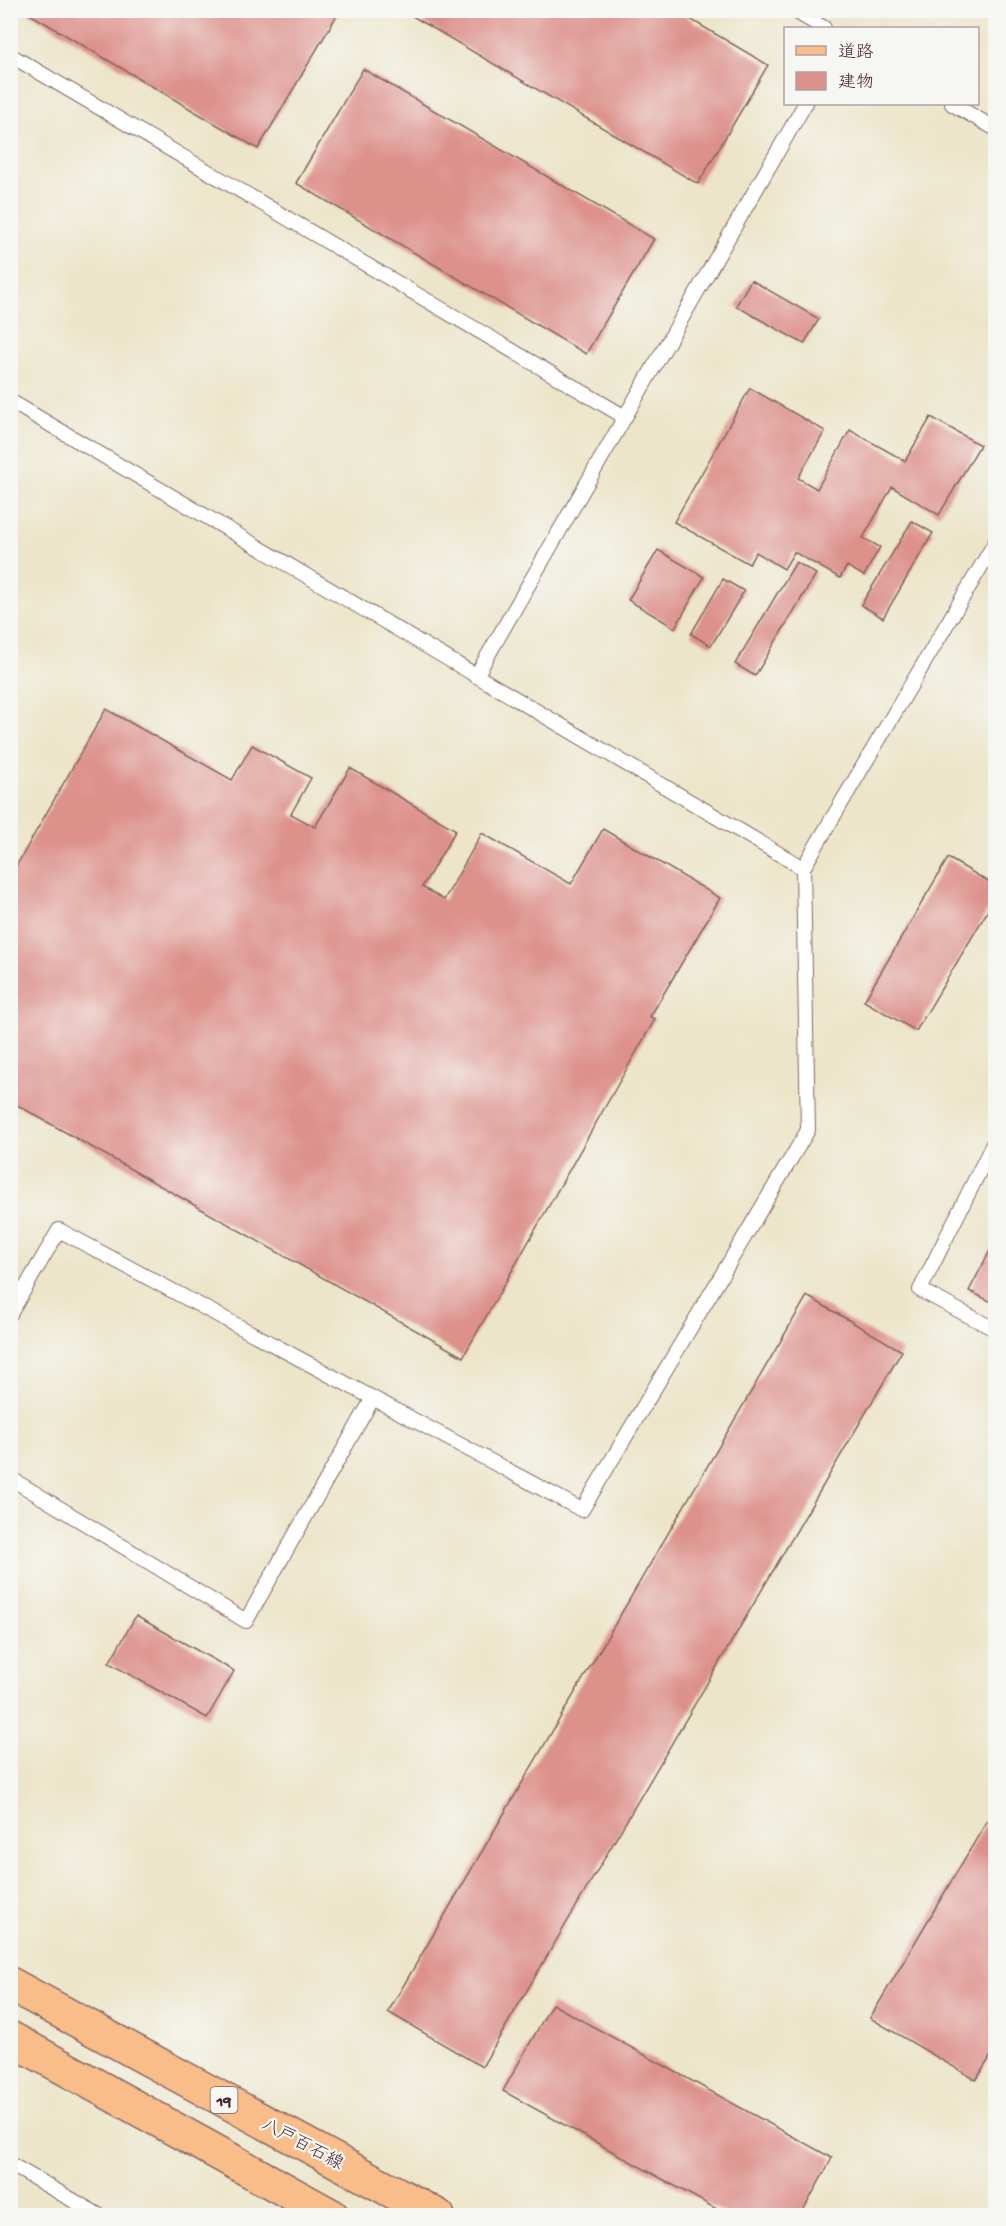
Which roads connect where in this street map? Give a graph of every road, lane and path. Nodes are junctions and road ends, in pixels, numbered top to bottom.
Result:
1 (793, 10) edge
2 (822, 27) edge
3 (10, 55) edge
4 (804, 105) edge
5 (954, 105) edge
6 (996, 129) edge
7 (10, 401) edge
8 (625, 417) junction
9 (996, 541) edge
10 (476, 676) junction
11 (803, 868) junction
12 (996, 1138) edge
13 (10, 1314) edge
14 (996, 1330) edge
15 (373, 1398) junction
16 (10, 1478) edge
17 (10, 1984) edge
18 (10, 2038) edge
19 (10, 2164) edge
20 (100, 2216) edge
21 (332, 2216) edge
22 (438, 2216) edge

1 - 2 lane
3 - 8 lane
4 - 8 lane
5 - 6 lane
7 - 10 lane
8 - 10 lane
9 - 11 lane
10 - 11 lane
11 - 15 lane
12 - 14 lane
13 - 15 lane
15 - 16 lane
17 - 22 main road, 八戸百石線 / 19
18 - 21 main road
19 - 20 lane

